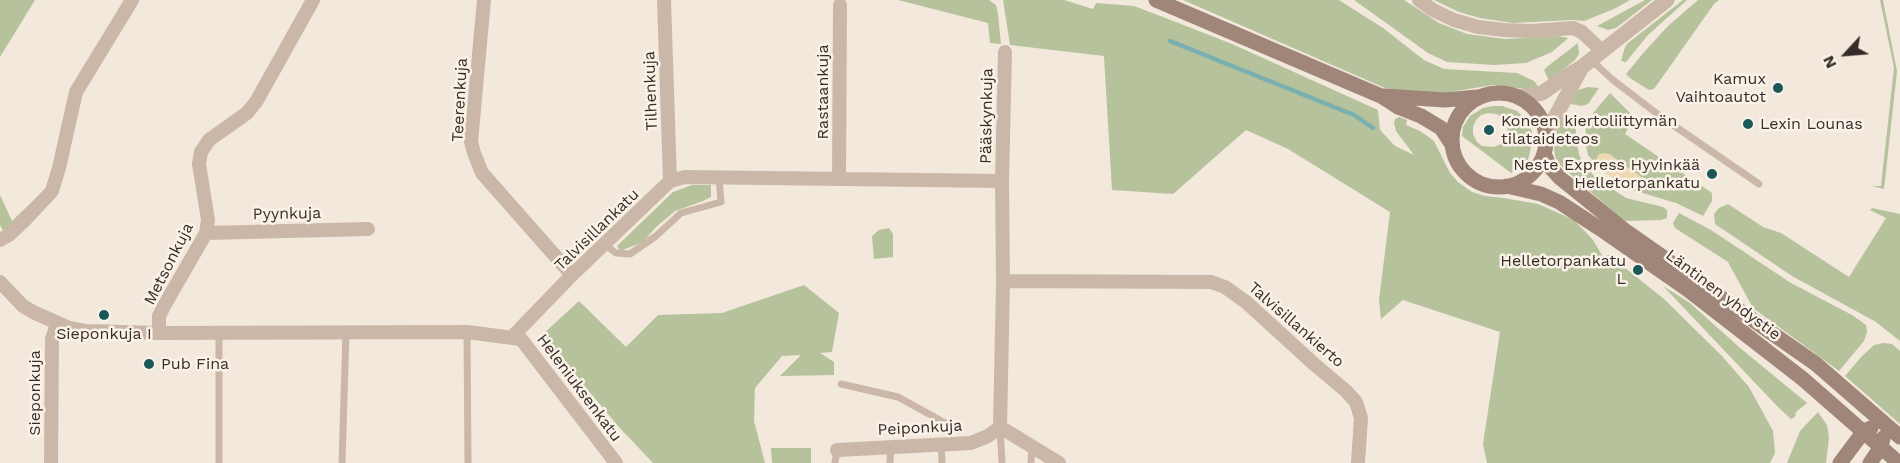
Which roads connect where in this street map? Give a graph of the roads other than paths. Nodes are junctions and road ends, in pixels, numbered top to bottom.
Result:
1 (132, 0) edge
2 (313, 0) edge
3 (484, 0) edge
4 (664, 0) edge
5 (1156, 0) edge
6 (1419, 0) edge
7 (1667, 0) edge
8 (840, 5) dead end
9 (1005, 52) dead end
10 (1592, 60) junction
11 (1381, 96) junction
12 (1480, 96) junction
13 (1519, 97) junction
14 (1546, 134) junction
15 (1451, 142) junction
16 (1544, 154) junction
17 (719, 178) junction
18 (838, 179) junction
19 (670, 181) junction
20 (1002, 181) junction
21 (1759, 184) dead end
22 (1508, 186) junction
23 (368, 229) dead end
24 (206, 233) junction
25 (0, 240) edge
26 (605, 245) junction
27 (572, 275) junction
28 (1003, 281) junction
29 (0, 282) edge
30 (57, 324) junction
31 (346, 332) junction
32 (467, 332) junction
33 (159, 333) junction
34 (219, 333) junction
35 (513, 336) junction
36 (841, 384) dead end
37 (1886, 423) junction
38 (1000, 427) junction
39 (958, 430) dead end
40 (1864, 431) junction
41 (1900, 437) edge
42 (941, 444) junction
43 (891, 446) junction
44 (1032, 446) junction
45 (1881, 447) junction
46 (836, 456) edge
47 (51, 463) edge
48 (219, 463) edge
49 (342, 463) edge
50 (468, 463) edge
51 (616, 463) edge
52 (890, 463) edge
53 (942, 463) edge
54 (1002, 463) edge
55 (1031, 463) edge
56 (1059, 463) edge
57 (1358, 463) edge
58 (1840, 463) edge
59 (1870, 463) edge
60 (1899, 463) edge

1 - 25 street
2 - 24 street, Metsonkuja
3 - 27 street, Teerenkuja
4 - 19 street, Tilhenkuja
5 - 11 main road
6 - 10 street
7 - 10 street
8 - 18 street, Rastaankuja
9 - 20 street, Pääskynkuja
10 - 13 street
10 - 14 street
10 - 21 lane
11 - 12 main road
11 - 15 main road
12 - 13 main road
12 - 15 main road
13 - 14 main road
14 - 16 main road
15 - 22 main road
16 - 22 main road
16 - 37 main road, Läntinen yhdystie
17 - 18 street
17 - 19 street
17 - 26 lane
18 - 20 street
19 - 26 street, Talvisillankatu
20 - 28 street
22 - 40 main road, Läntinen yhdystie
23 - 24 street, Pyynkuja
24 - 33 street, Metsonkuja
26 - 27 street, Talvisillankatu
27 - 35 street, Talvisillankatu
28 - 38 street
28 - 57 street, Talvisillankierto
29 - 30 street
30 - 33 street
30 - 47 street, Sieponkuja
31 - 32 street
31 - 34 street
31 - 49 lane
32 - 35 street
32 - 50 lane
33 - 34 street
34 - 48 lane
35 - 51 street, Heleniuksenkatu
36 - 39 lane
37 - 40 main road
37 - 41 main road, Läntinen yhdystie
37 - 45 main road
38 - 42 street, Peiponkuja
38 - 44 street
38 - 54 lane
40 - 45 main road, Läntinen yhdystie
40 - 58 main road
42 - 43 street, Peiponkuja
42 - 53 lane
43 - 46 street, Peiponkuja
43 - 52 lane
44 - 55 lane
44 - 56 street
45 - 59 main road
45 - 60 main road, Läntinen yhdystie

